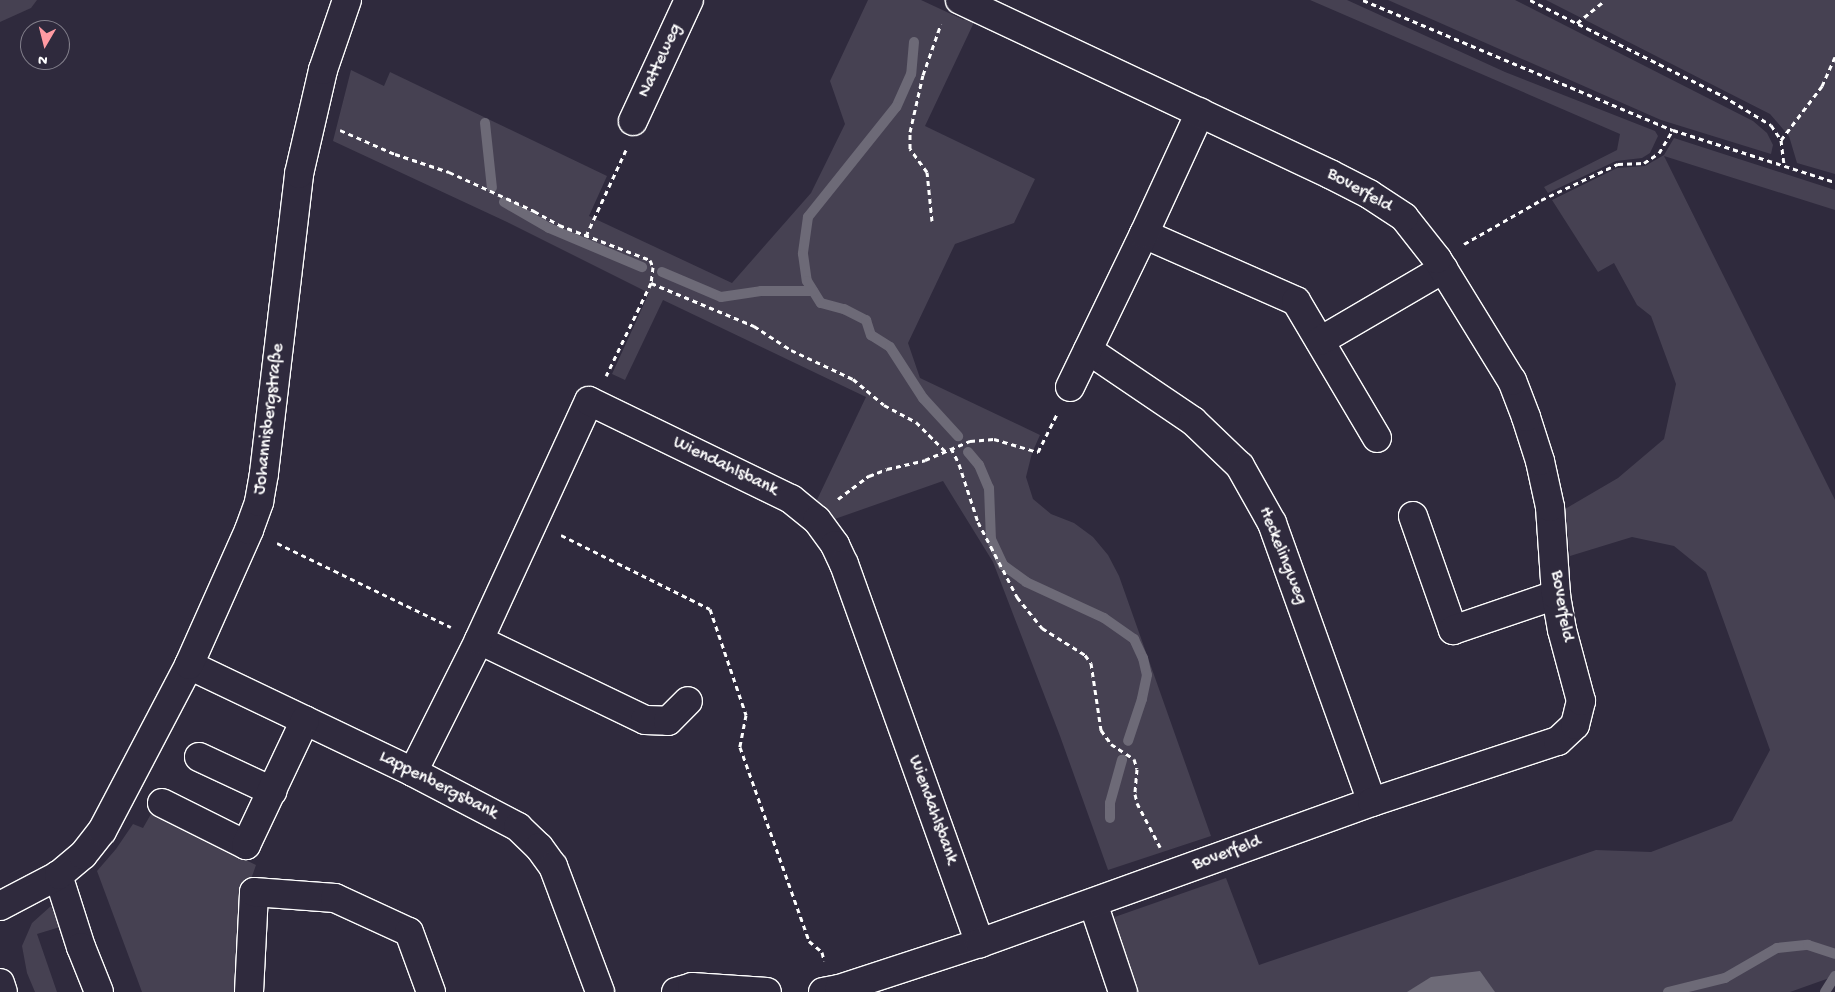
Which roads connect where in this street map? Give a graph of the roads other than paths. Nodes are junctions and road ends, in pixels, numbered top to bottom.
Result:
1 (347, 0) edge
2 (689, 0) edge
3 (952, 8) edge
4 (1200, 112) junction
5 (633, 121) road end
6 (1144, 234) junction
7 (1440, 264) junction
8 (1320, 341) junction
9 (1088, 350) junction
10 (1070, 387) road end
11 (1377, 438) dead end
12 (1413, 516) dead end
13 (1556, 595) junction
14 (479, 640) junction
15 (189, 665) junction
16 (688, 701) dead end
17 (305, 720) junction
18 (199, 756) dead end
19 (413, 772) junction
20 (272, 791) junction
21 (1372, 802) junction
22 (162, 803) dead end
23 (58, 875) junction
24 (1093, 903) junction
25 (0, 906) edge
26 (980, 943) junction
27 (0, 983) edge
28 (828, 991) edge
29 (3, 992) edge
30 (98, 992) edge
31 (249, 992) edge
32 (431, 992) edge
33 (600, 992) edge
34 (676, 992) edge
35 (768, 992) edge
36 (1123, 992) edge

1 - 15 street, Johannisbergstraße
2 - 5 street, Natteweg
3 - 4 street, Boverfeld
4 - 6 street
4 - 7 street, Boverfeld
6 - 8 street
6 - 9 street
7 - 8 street
7 - 13 street, Boverfeld
8 - 11 street
9 - 10 street
9 - 21 street, Heckelingweg
12 - 13 street
13 - 21 street, Boverfeld
14 - 16 street
14 - 19 street, Wiendahlsbank
14 - 26 street, Wiendahlsbank
15 - 17 street, Lappenbergsbank
15 - 23 street, Johannisbergstraße
17 - 19 street, Lappenbergsbank
17 - 20 street
18 - 20 street
19 - 33 street, Lappenbergsbank
20 - 22 street
21 - 24 street, Boverfeld
23 - 25 street, Johannisbergstraße
23 - 30 street
24 - 26 street, Boverfeld
24 - 36 street
26 - 28 street, Boverfeld
27 - 29 street
31 - 32 street
34 - 35 street

